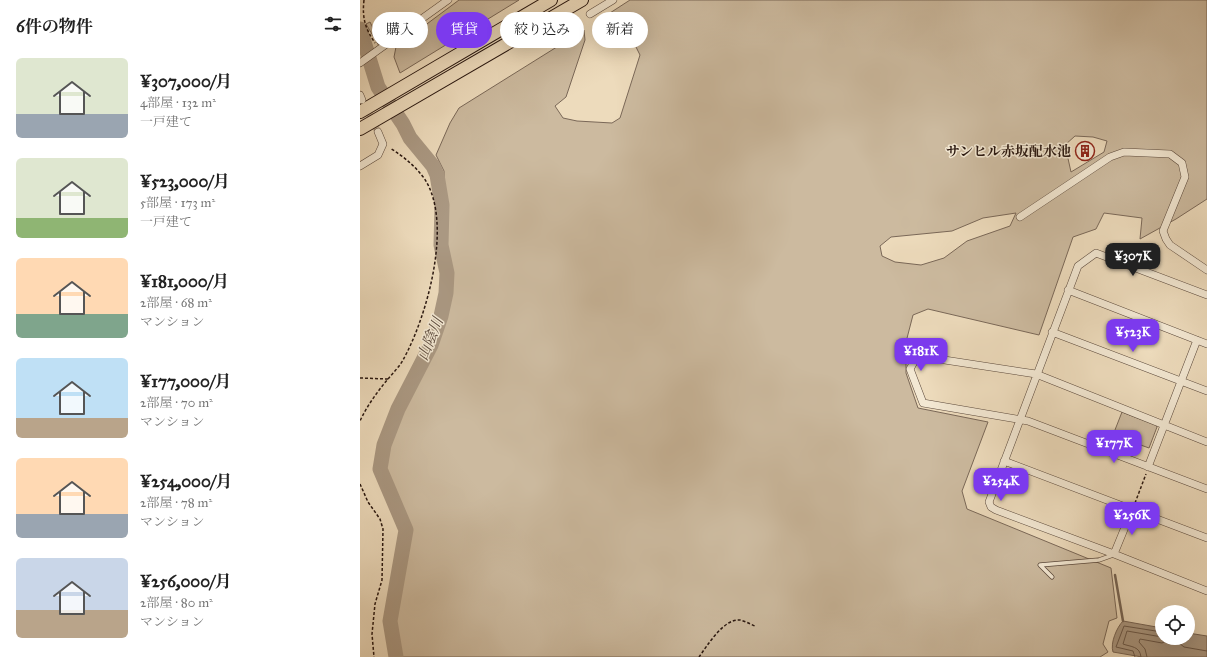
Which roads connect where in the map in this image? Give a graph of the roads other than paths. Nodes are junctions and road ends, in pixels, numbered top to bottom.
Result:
1 (448, 0) edge
2 (551, 0) edge
3 (582, 0) edge
4 (613, 0) edge
5 (590, 14) dead end
6 (360, 63) edge
7 (363, 103) edge
8 (376, 126) junction
9 (360, 129) edge
10 (360, 166) edge
11 (1020, 217) dead end
12 (1207, 270) edge
13 (1068, 290) junction
14 (1207, 295) edge
15 (1052, 332) junction
16 (1197, 340) junction
17 (1207, 344) edge
18 (1036, 374) junction
19 (1180, 381) junction
20 (1207, 391) edge
21 (1020, 420) junction
22 (1164, 426) junction
23 (1207, 442) edge
24 (1004, 461) junction
25 (1148, 467) junction
26 (1207, 490) edge
27 (1132, 510) junction
28 (1207, 538) edge
29 (1114, 554) junction
30 (1052, 577) dead end
31 (1207, 591) edge

1 - 6 street
2 - 7 highway
3 - 8 highway
4 - 5 street
8 - 9 highway
8 - 10 street
11 - 12 street
13 - 14 street
13 - 15 street
13 - 16 street
15 - 18 street
15 - 19 street
16 - 17 street
16 - 19 street
18 - 21 street
18 - 21 street
18 - 22 street
19 - 20 street
19 - 22 street
21 - 24 street
21 - 25 street
22 - 23 street
22 - 25 street
24 - 27 street
24 - 29 street
25 - 26 street
27 - 28 street
27 - 29 street
29 - 30 lane
29 - 31 street

